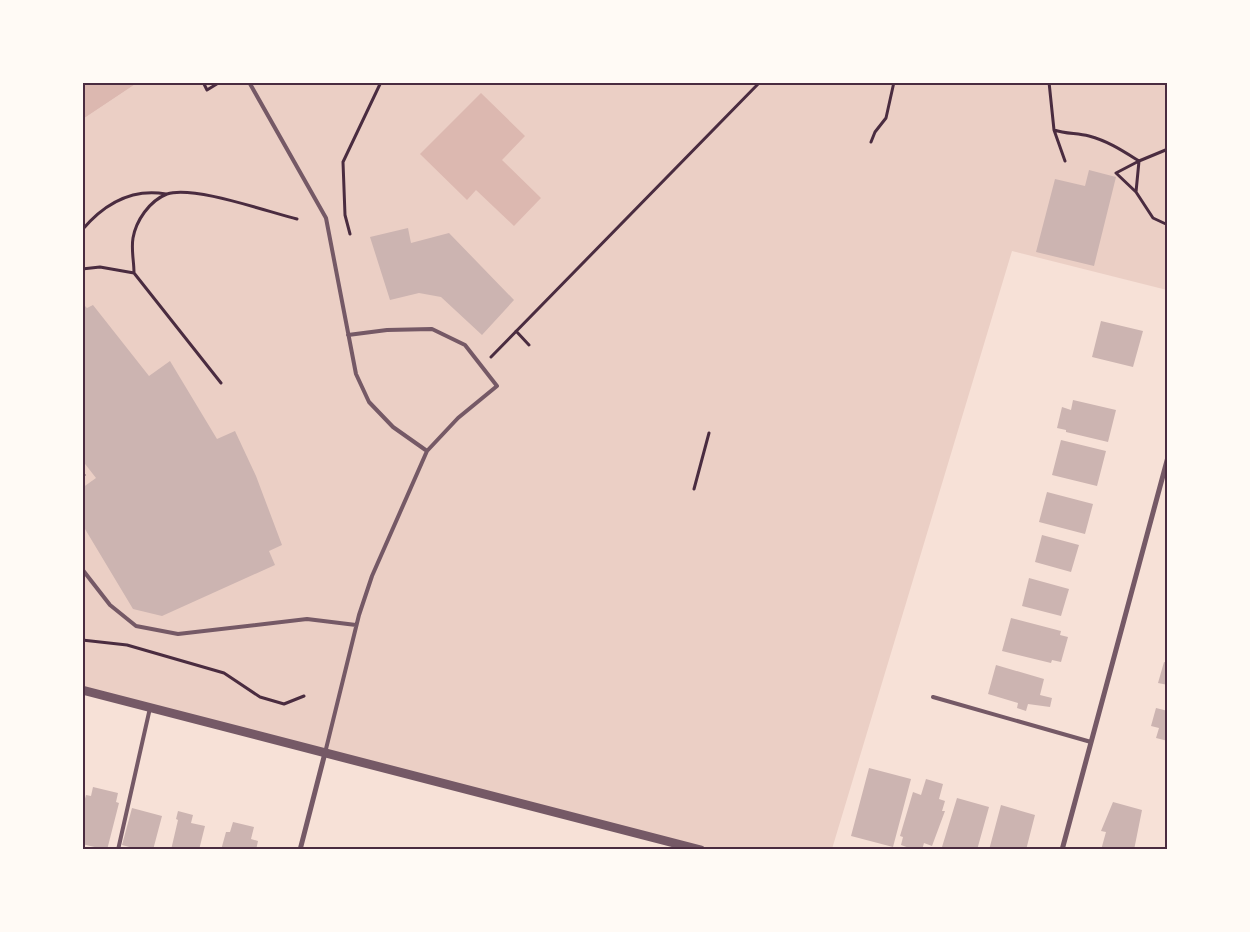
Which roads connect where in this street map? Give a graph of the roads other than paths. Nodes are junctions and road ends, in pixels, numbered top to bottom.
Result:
1 (250, 82) edge
2 (348, 335) junction
3 (427, 451) junction
4 (1168, 457) edge
5 (82, 569) edge
6 (356, 625) junction
7 (82, 690) edge
8 (933, 697) dead end
9 (150, 708) junction
10 (1091, 742) junction
11 (325, 753) junction
12 (671, 846) edge
13 (118, 850) edge
14 (300, 850) edge
15 (701, 850) edge
16 (1062, 850) edge

1 - 2 lane
2 - 3 lane
2 - 3 lane
3 - 6 lane
4 - 10 street
5 - 6 lane
6 - 11 lane
7 - 9 street
8 - 10 lane
9 - 11 street
9 - 13 lane
10 - 16 street
11 - 12 street
11 - 14 street
12 - 15 street

